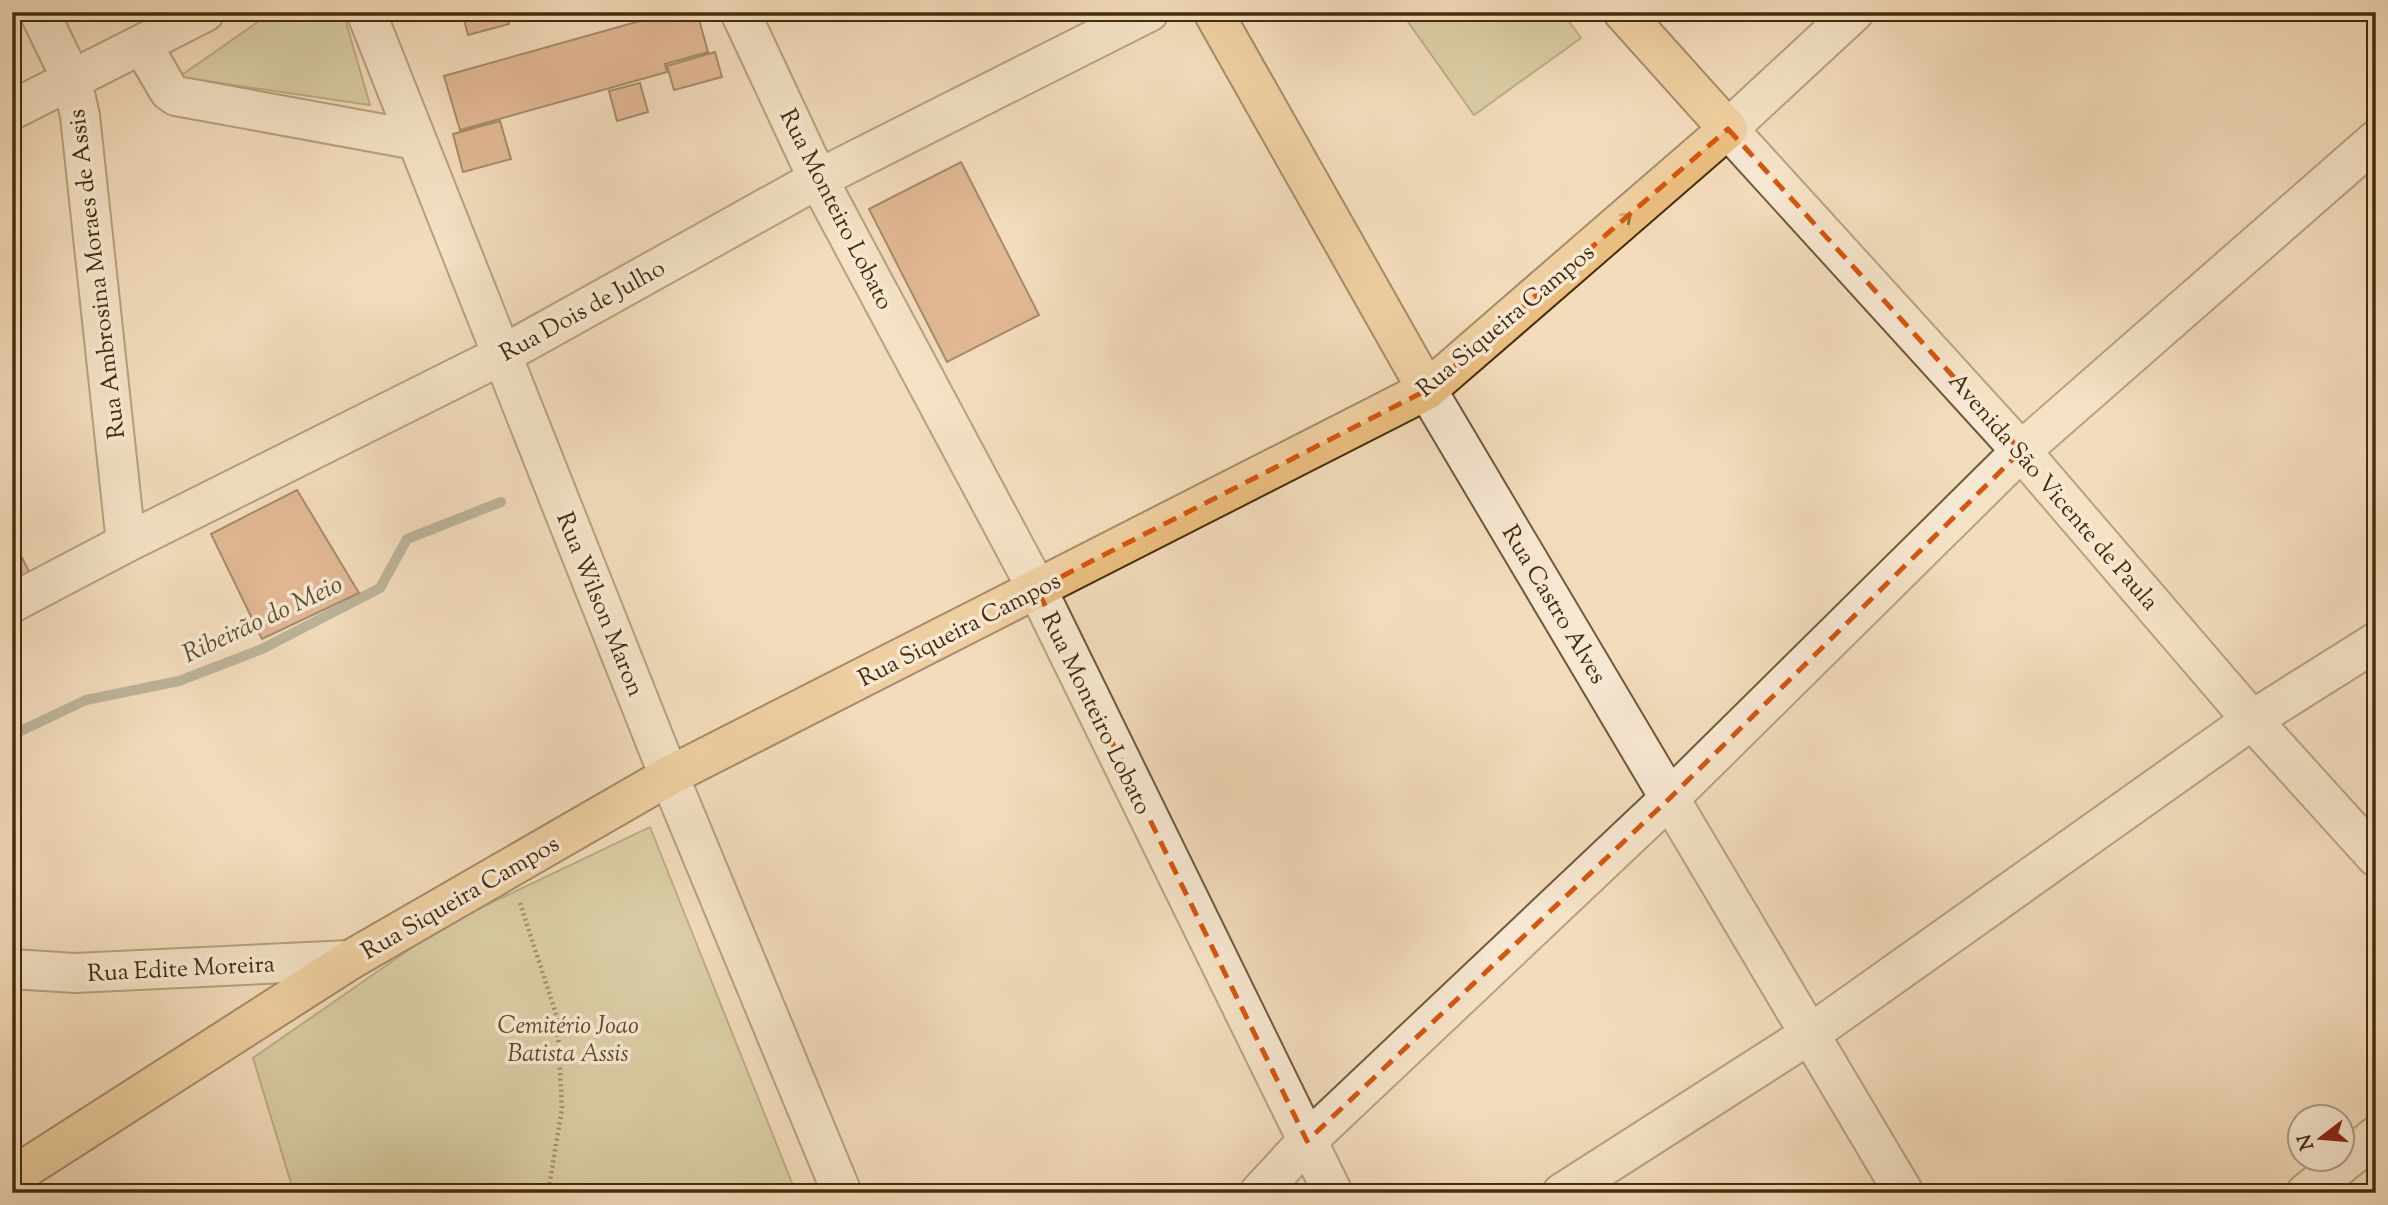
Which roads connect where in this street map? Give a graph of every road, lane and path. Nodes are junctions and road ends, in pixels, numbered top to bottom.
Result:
1 (39, 12) edge
2 (205, 12) edge
3 (366, 12) edge
4 (740, 12) edge
5 (1149, 12) edge
6 (1213, 12) edge
7 (1623, 12) edge
8 (1854, 12) edge
9 (142, 45) junction
10 (72, 80) junction
11 (12, 110) edge
12 (1728, 129) junction
13 (416, 139) junction
14 (2376, 140) edge
15 (818, 179) junction
16 (502, 355) junction
17 (1427, 390) junction
18 (2021, 451) junction
19 (126, 543) junction
20 (1037, 589) junction
21 (12, 603) edge
22 (2376, 642) edge
23 (2252, 720) junction
24 (669, 776) junction
25 (1671, 797) junction
26 (2376, 857) edge
27 (526, 914) dead end
28 (350, 960) junction
29 (12, 969) edge
30 (1810, 1034) junction
31 (2376, 1136) edge
32 (1307, 1141) junction
33 (12, 1177) edge
34 (548, 1193) edge
35 (842, 1193) edge
36 (1259, 1193) edge
37 (1333, 1193) edge
38 (1562, 1193) edge
39 (1904, 1193) edge
40 (2306, 1193) edge

1 - 10 street, Rua Ambrosina Moraes de Assis
2 - 9 street
3 - 13 street, Rua Wilson Maron
4 - 15 street, Rua Monteiro Lobato
5 - 15 street, Rua Dois de Julho
6 - 17 main road, Rua Castro Alves
7 - 12 main road
8 - 12 street, Rua Siqueira Campos
9 - 10 street
9 - 13 street
10 - 11 street
10 - 19 street, Rua Ambrosina Moraes de Assis
17 -> 12 main road, Rua Siqueira Campos
12 - 18 street, Avenida São Vicente de Paula
13 - 16 street, Rua Wilson Maron
14 - 18 street
15 - 16 street, Rua Dois de Julho
15 - 20 street, Rua Monteiro Lobato
16 - 19 street, Rua Dois de Julho
16 - 24 street, Rua Wilson Maron
17 - 20 main road, Rua Siqueira Campos
17 - 25 street, Rua Castro Alves
18 - 23 street, Avenida São Vicente de Paula
18 - 25 street
19 - 21 street, Rua Dois de Julho
20 - 24 main road, Rua Siqueira Campos
20 - 32 street, Rua Monteiro Lobato
22 - 23 street
23 - 26 street, Avenida São Vicente de Paula
23 - 30 street
24 - 28 main road, Rua Siqueira Campos
24 - 35 street, Rua Wilson Maron
25 - 30 street, Rua Castro Alves
25 - 32 street
27 - 34 path
28 - 29 street, Rua Edite Moreira
28 - 33 main road, Rua Siqueira Campos
30 - 38 street
30 - 39 street, Rua Castro Alves
31 - 40 street
32 - 36 street
32 - 37 street, Rua Monteiro Lobato

